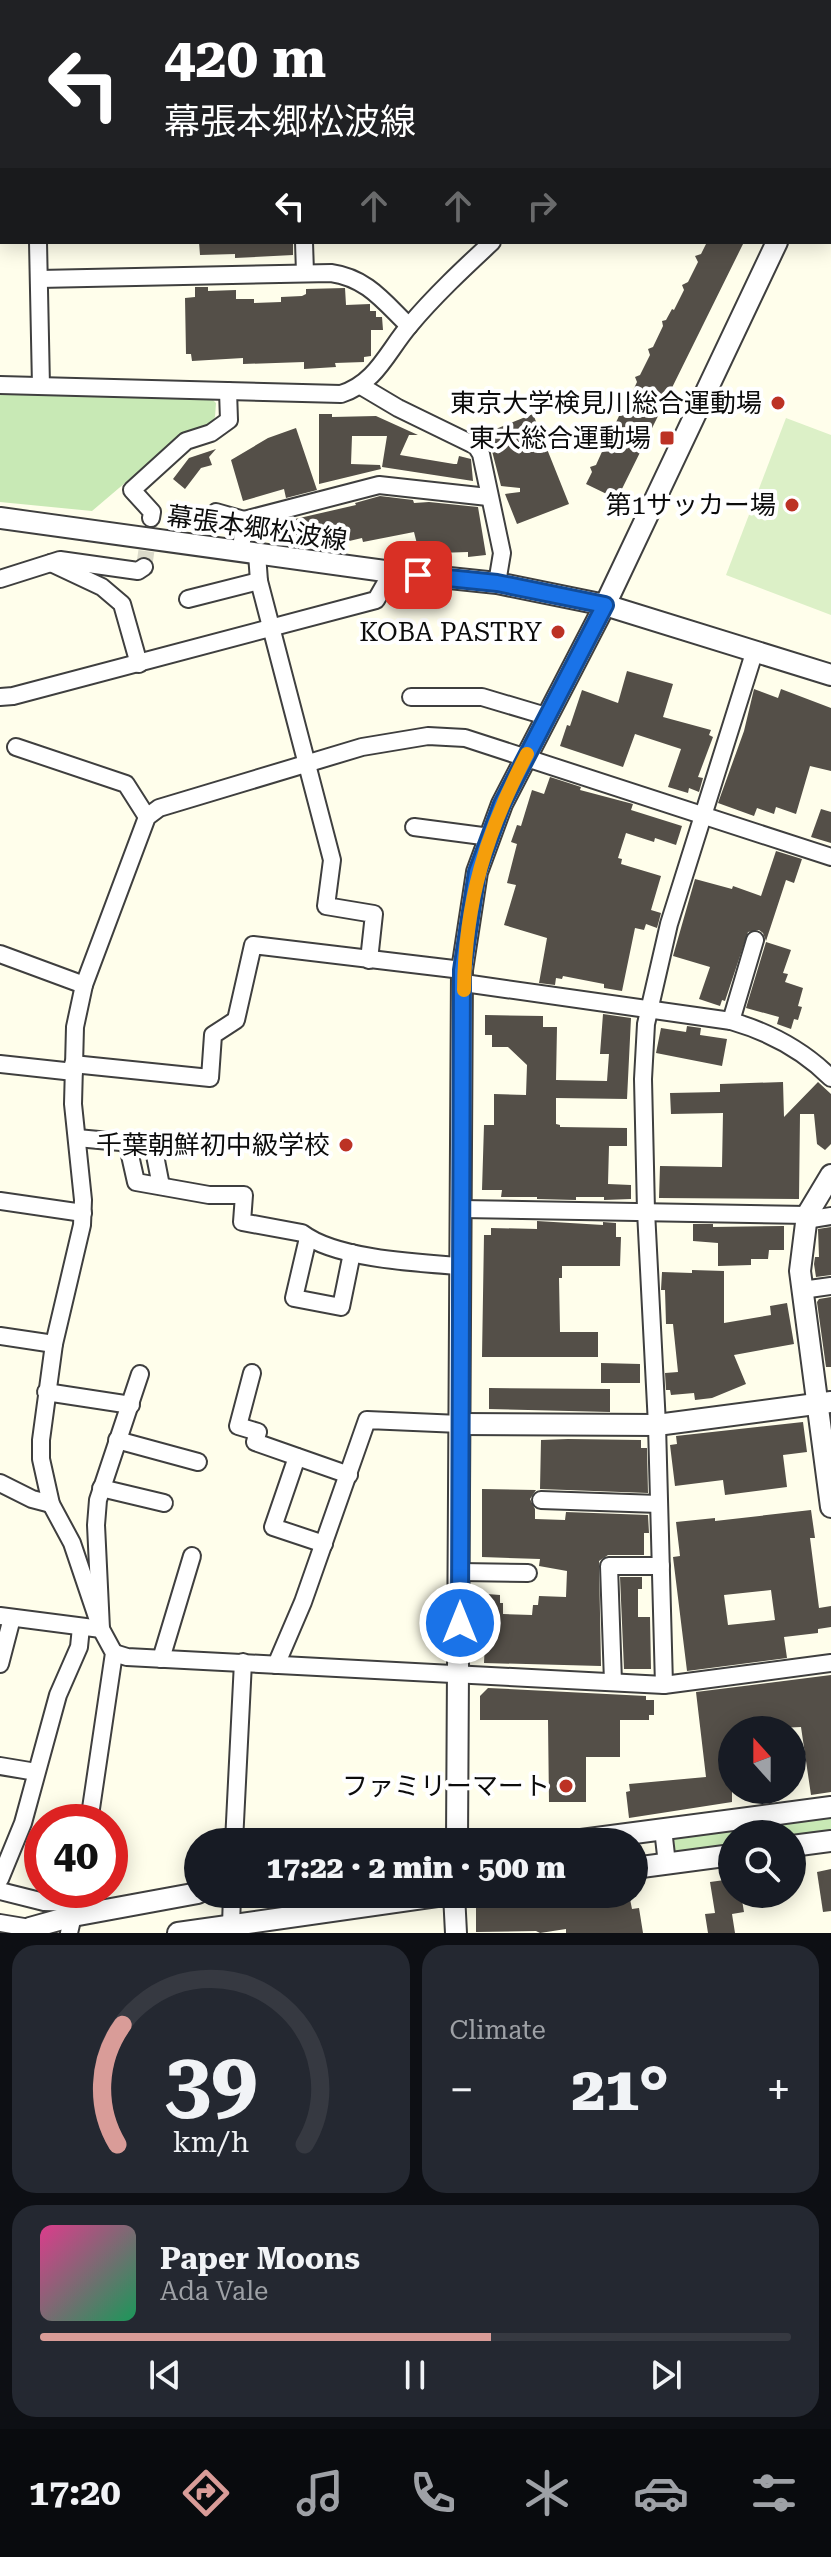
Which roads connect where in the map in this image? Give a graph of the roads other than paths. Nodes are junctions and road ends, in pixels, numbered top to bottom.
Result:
1 (38, 244) edge
2 (304, 244) edge
3 (776, 244) edge
4 (482, 245) edge
5 (305, 273) junction
6 (39, 279) junction
7 (409, 326) junction
8 (0, 385) edge
9 (41, 386) junction
10 (361, 386) junction
11 (228, 391) junction
12 (488, 497) junction
13 (216, 512) dead end
14 (0, 518) edge
15 (151, 518) tunnel mouth
16 (244, 520) junction
17 (249, 553) junction
18 (51, 563) junction
19 (144, 567) dead end
20 (392, 572) junction
21 (0, 579) edge
22 (259, 581) junction
23 (497, 583) junction
24 (188, 599) dead end
25 (605, 605) junction
26 (272, 627) junction
27 (755, 650) junction
28 (139, 664) junction
29 (831, 675) edge
30 (0, 697) edge
31 (411, 697) dead end
32 (546, 716) junction
33 (16, 747) dead end
34 (525, 757) junction
35 (306, 766) junction
36 (704, 815) junction
37 (147, 817) junction
38 (414, 827) dead end
39 (490, 837) junction
40 (831, 857) edge
41 (755, 940) dead end
42 (0, 954) edge
43 (369, 960) junction
44 (463, 976) junction
45 (84, 985) junction
46 (648, 1008) junction
47 (731, 1021) junction
48 (0, 1064) edge
49 (74, 1068) junction
50 (831, 1078) edge
51 (77, 1138) junction
52 (127, 1142) junction
53 (153, 1145) junction
54 (175, 1147) dead end
55 (831, 1175) edge
56 (161, 1186) junction
57 (0, 1201) edge
58 (461, 1209) junction
59 (646, 1211) junction
60 (83, 1213) junction
61 (831, 1216) edge
62 (806, 1217) junction
63 (308, 1238) junction
64 (352, 1253) junction
65 (460, 1266) junction
66 (831, 1286) edge
67 (802, 1290) junction
68 (0, 1336) edge
69 (54, 1344) junction
70 (252, 1373) dead end
71 (140, 1374) dead end
72 (46, 1392) junction
73 (824, 1403) edge
74 (131, 1405) junction
75 (460, 1424) junction
76 (657, 1425) junction
77 (117, 1440) junction
78 (297, 1457) junction
79 (198, 1462) dead end
80 (349, 1475) junction
81 (0, 1483) edge
82 (829, 1483) edge
83 (101, 1488) junction
84 (541, 1500) dead end
85 (164, 1503) dead end
86 (51, 1504) junction
87 (659, 1504) junction
88 (831, 1507) edge
89 (324, 1544) junction
90 (192, 1556) dead end
91 (661, 1566) junction
92 (460, 1572) junction
93 (528, 1573) dead end
94 (6, 1617) edge
95 (81, 1627) junction
96 (101, 1629) junction
97 (114, 1653) junction
98 (161, 1659) junction
99 (243, 1662) junction
100 (831, 1663) edge
101 (0, 1664) edge
102 (276, 1665) junction
103 (460, 1675) junction
104 (613, 1682) junction
105 (664, 1685) junction
106 (0, 1766) edge
107 (36, 1772) junction
108 (92, 1804) edge
109 (831, 1807) edge
110 (235, 1828) edge
111 (457, 1828) edge
112 (663, 1829) junction
113 (648, 1831) edge
114 (831, 1841) edge
115 (806, 1844) edge
116 (718, 1857) edge
117 (667, 1864) junction
118 (648, 1866) edge
119 (0, 1879) edge
120 (0, 1891) edge
121 (184, 1895) edge
122 (232, 1908) edge
123 (380, 1908) edge
124 (453, 1908) edge
125 (455, 1908) edge
126 (457, 1908) edge
127 (74, 1911) edge
128 (0, 1923) edge
129 (231, 1926) junction
130 (37, 1930) edge
131 (178, 1933) edge
132 (449, 1933) edge
133 (456, 1933) edge
134 (467, 1933) edge

1 - 6 street
2 - 5 street
3 - 25 street
4 - 7 street
5 - 6 street
5 - 7 street
6 - 9 street
7 - 10 street
8 - 9 street
9 - 11 street
10 - 11 street
10 - 12 street
11 - 15 street
12 - 16 street
12 - 23 street
13 - 16 street
14 - 17 street, 幕張本郷松波線
16 - 17 street
17 - 20 street, 幕張本郷松波線
17 - 22 street
18 - 19 street
18 - 21 street
18 - 28 street
20 - 23 street, 幕張本郷松波線
20 - 26 street
22 - 24 street
22 - 26 street
23 - 25 street, 幕張本郷松波線
25 - 27 street, 幕張本郷松波線
25 - 32 street
26 - 28 street
26 - 35 street
27 - 29 street, 幕張本郷松波線
27 - 36 street
28 - 30 street
31 - 32 street
32 - 34 street
33 - 37 street
34 - 35 street
34 - 36 street
34 - 39 street
35 - 37 street
35 - 43 street
36 - 40 street
36 - 46 street
37 - 45 street
38 - 39 street
39 - 44 street
41 - 47 street
42 - 45 street
43 - 44 street
43 - 49 street
44 - 46 street
44 - 58 street
45 - 49 street
46 - 47 street
46 - 59 street
47 - 50 street
48 - 49 street
49 - 51 street
51 - 52 street
51 - 60 street
52 - 53 street
52 - 56 street
53 - 54 street
53 - 56 street
55 - 62 street
56 - 63 street
57 - 60 street
58 - 59 street
58 - 65 street
59 - 62 street
59 - 76 street
60 - 69 street
61 - 62 street
62 - 67 street
63 - 64 street
63 - 64 street
64 - 65 street
65 - 75 street
66 - 67 street
67 - 73 street
68 - 69 street
69 - 72 street
70 - 78 street
71 - 74 street
72 - 74 street
72 - 86 street
73 - 76 street
73 - 82 street
74 - 77 street
75 - 76 street
75 - 80 street
75 - 92 street
76 - 87 street
77 - 79 street
77 - 83 street
78 - 80 street
78 - 89 street
80 - 89 street
81 - 86 street
82 - 88 street
83 - 85 street
83 - 96 street
84 - 87 street
86 - 96 street
87 - 91 street
89 - 102 street
90 - 98 street
91 - 104 street
91 - 105 street
92 - 93 street
92 - 103 street
94 - 95 street
94 - 101 street
95 - 96 street
95 - 107 street
96 - 97 street
97 - 98 street
97 - 108 street
98 - 99 street
99 - 102 street
99 - 110 street
100 - 105 street
102 - 103 street
103 - 104 street
103 - 111 street
104 - 105 street
106 - 107 street
107 - 119 street
109 - 112 street
112 - 113 street
112 - 117 street
114 - 115 street
116 - 117 street
117 - 118 street
120 - 127 street
121 - 127 street
122 - 129 street
123 - 129 street
124 - 132 street
125 - 133 street
126 - 134 street
127 - 130 street
128 - 130 street
129 - 131 street

